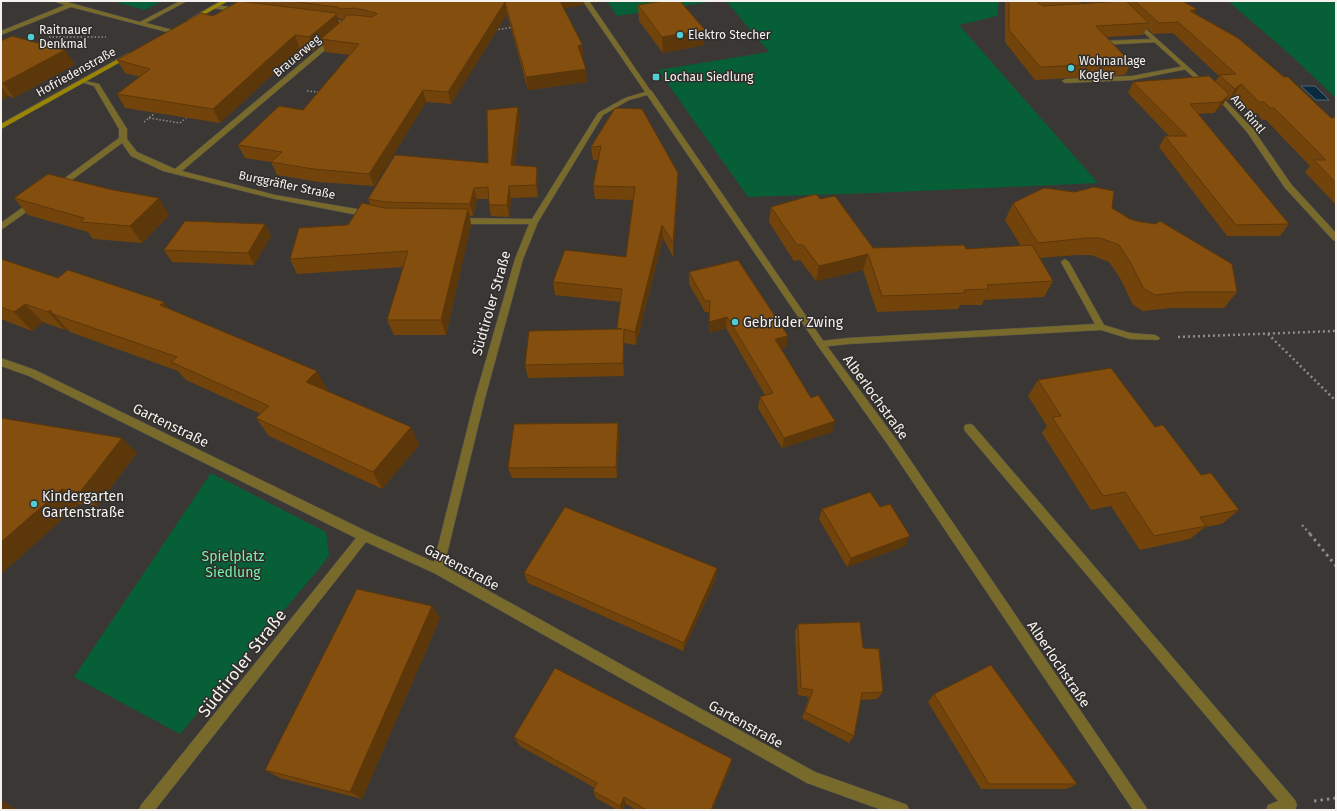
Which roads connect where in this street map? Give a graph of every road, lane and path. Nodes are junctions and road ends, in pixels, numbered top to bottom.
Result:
1 (56, 1) edge
2 (184, 1) edge
3 (225, 1) edge
4 (586, 1) edge
5 (71, 5) junction
6 (214, 7) junction
7 (246, 11) edge
8 (1127, 15) edge
9 (319, 19) edge
10 (141, 24) junction
11 (514, 27) edge
12 (177, 28) junction
13 (493, 31) edge
14 (1, 33) edge
15 (43, 37) dead end
16 (111, 37) dead end
17 (160, 38) edge
18 (1155, 41) junction
19 (1100, 43) edge
20 (134, 52) edge
21 (1185, 68) junction
22 (83, 81) junction
23 (1065, 81) edge
24 (650, 92) junction
25 (149, 118) edge
26 (186, 118) edge
27 (1, 127) edge
28 (123, 139) junction
29 (177, 171) junction
30 (374, 215) edge
31 (449, 220) edge
32 (534, 222) junction
33 (1, 227) edge
34 (1336, 238) edge
35 (1065, 262) edge
36 (1101, 327) junction
37 (1336, 331) edge
38 (1268, 334) junction
39 (1156, 338) joint
40 (821, 344) junction
41 (1, 362) edge
42 (1336, 400) edge
43 (970, 428) dead end
44 (1302, 525) dead end
45 (364, 536) junction
46 (1336, 566) edge
47 (438, 569) junction
48 (146, 810) edge
49 (902, 810) edge
50 (1141, 810) edge
51 (1273, 810) edge

1 - 5 street
2 - 10 street
3 - 6 main road
4 - 24 street, Alberlochstraße
5 - 10 street
5 - 14 street
6 - 7 street
6 - 12 main road
8 - 18 street, Am Rintl
9 - 29 street, Brauerweg
10 - 12 street
11 - 13 path
12 - 17 main road
15 - 16 path
18 - 19 street
18 - 21 street, Am Rintl
20 - 22 main road, Hofriedenstraße
21 - 23 street
21 - 34 street, Am Rintl
22 - 27 main road, Hofriedenstraße
22 - 28 street, Burggräfler Straße
24 - 32 street, Südtiroler Straße
24 - 40 street, Alberlochstraße
25 - 26 path
28 - 29 street, Burggräfler Straße
28 - 33 street
29 - 30 street, Burggräfler Straße
31 - 32 street
32 - 47 street, Südtiroler Straße
35 - 36 street
36 - 39 street
36 - 40 street
37 - 38 path
38 - 39 path
38 - 42 path
40 - 50 street, Alberlochstraße
41 - 45 street, Gartenstraße
43 - 51 street
44 - 46 path
45 - 47 street, Gartenstraße
45 - 48 street, Südtiroler Straße
47 - 49 street, Gartenstraße

